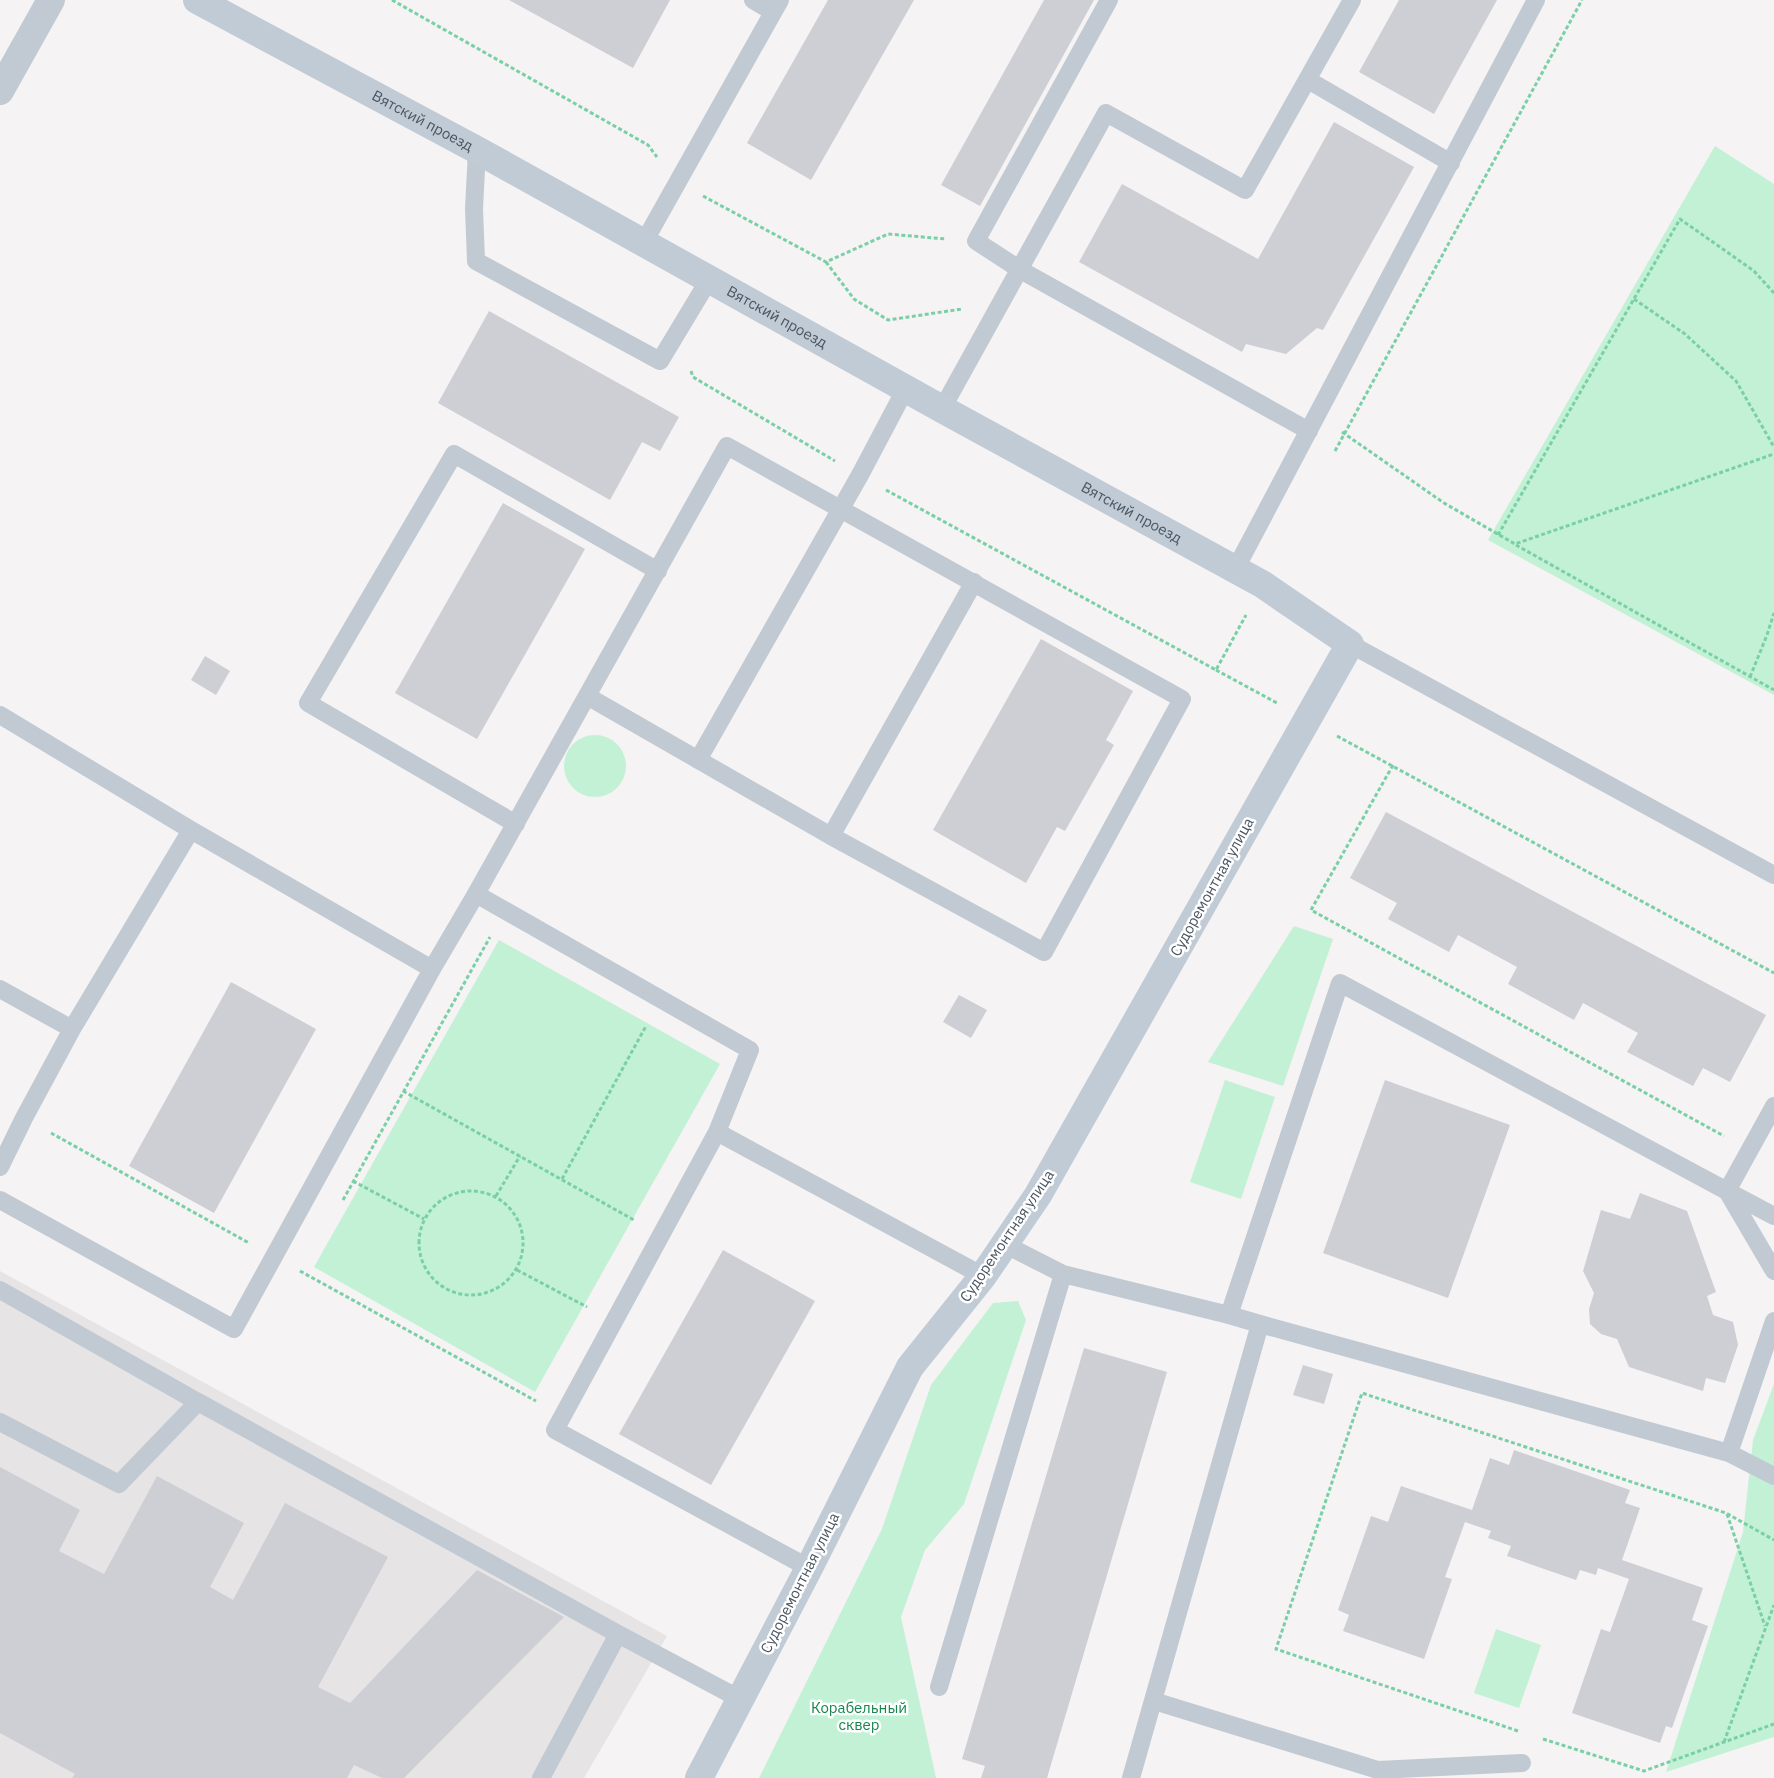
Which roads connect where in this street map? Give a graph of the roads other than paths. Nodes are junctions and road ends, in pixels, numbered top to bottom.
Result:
1 (51, 0) edge
2 (197, 0) edge
3 (753, 0) edge
4 (1109, 0) edge
5 (1352, 0) edge
6 (1536, 0) edge
7 (776, 6) edge
8 (1308, 80) junction
9 (0, 91) edge
10 (477, 150) junction
11 (1451, 163) junction
12 (644, 242) junction
13 (1019, 269) junction
14 (710, 278) junction
15 (906, 388) junction
16 (942, 409) junction
17 (1309, 431) junction
18 (840, 507) junction
19 (1235, 570) junction
20 (658, 571) junction
21 (974, 582) junction
22 (1350, 644) junction
23 (587, 696) junction
24 (0, 715) edge
25 (698, 760) junction
26 (516, 824) junction
27 (191, 830) junction
28 (831, 836) junction
29 (1774, 875) edge
30 (476, 894) junction
31 (432, 969) junction
32 (0, 988) edge
33 (72, 1029) junction
34 (1774, 1106) edge
35 (717, 1132) junction
36 (0, 1168) edge
37 (1727, 1191) junction
38 (0, 1200) edge
39 (1774, 1216) edge
40 (1004, 1244) junction
41 (1774, 1271) edge
42 (1063, 1274) junction
43 (983, 1276) junction
44 (0, 1290) edge
45 (1229, 1315) junction
46 (1774, 1320) edge
47 (1260, 1324) junction
48 (198, 1402) junction
49 (0, 1422) edge
50 (1729, 1453) junction
51 (1774, 1476) edge
52 (808, 1568) junction
53 (618, 1634) junction
54 (939, 1687) dead end
55 (740, 1699) junction
56 (1154, 1701) junction
57 (1522, 1763) dead end
58 (1376, 1774) edge
59 (541, 1778) edge
60 (699, 1778) edge
61 (1131, 1778) edge

1 - 9 street
2 - 10 street, Вятский проезд
3 - 7 lane
4 - 13 lane
5 - 8 lane
6 - 11 lane
7 - 12 lane
8 - 11 lane
8 - 13 lane
10 - 12 street, Вятский проезд
10 - 14 lane
11 - 17 lane
12 - 14 street, Вятский проезд
13 - 16 lane
13 - 17 lane
14 - 15 street, Вятский проезд
15 - 16 street, Вятский проезд
15 - 18 lane
16 - 19 street, Вятский проезд
17 - 19 lane
18 - 20 lane
18 - 21 lane
18 - 25 lane
19 - 22 street, Вятский проезд
20 - 23 lane
20 - 26 lane
21 - 28 lane
21 - 28 lane
22 - 29 lane
22 - 40 street, Судоремонтная улица
23 - 25 lane
23 - 26 lane
24 - 27 lane
25 - 28 lane
26 - 30 lane
27 - 31 lane
27 - 33 lane
30 - 31 lane
30 - 35 lane
31 - 38 lane
32 - 33 lane
33 - 36 lane
34 - 37 lane
35 - 43 lane
35 - 52 lane
37 - 39 lane
37 - 41 lane
37 - 45 lane
40 - 42 lane
40 - 43 street, Судоремонтная улица
42 - 45 lane
42 - 54 lane
43 - 52 street, Судоремонтная улица
44 - 48 lane
45 - 47 lane
46 - 50 lane
47 - 50 lane
47 - 56 lane
48 - 49 lane
48 - 53 lane
50 - 51 lane
52 - 55 street, Судоремонтная улица
53 - 55 lane
53 - 59 lane
55 - 60 street, Судоремонтная улица
56 - 58 lane
56 - 61 lane
57 - 58 lane

